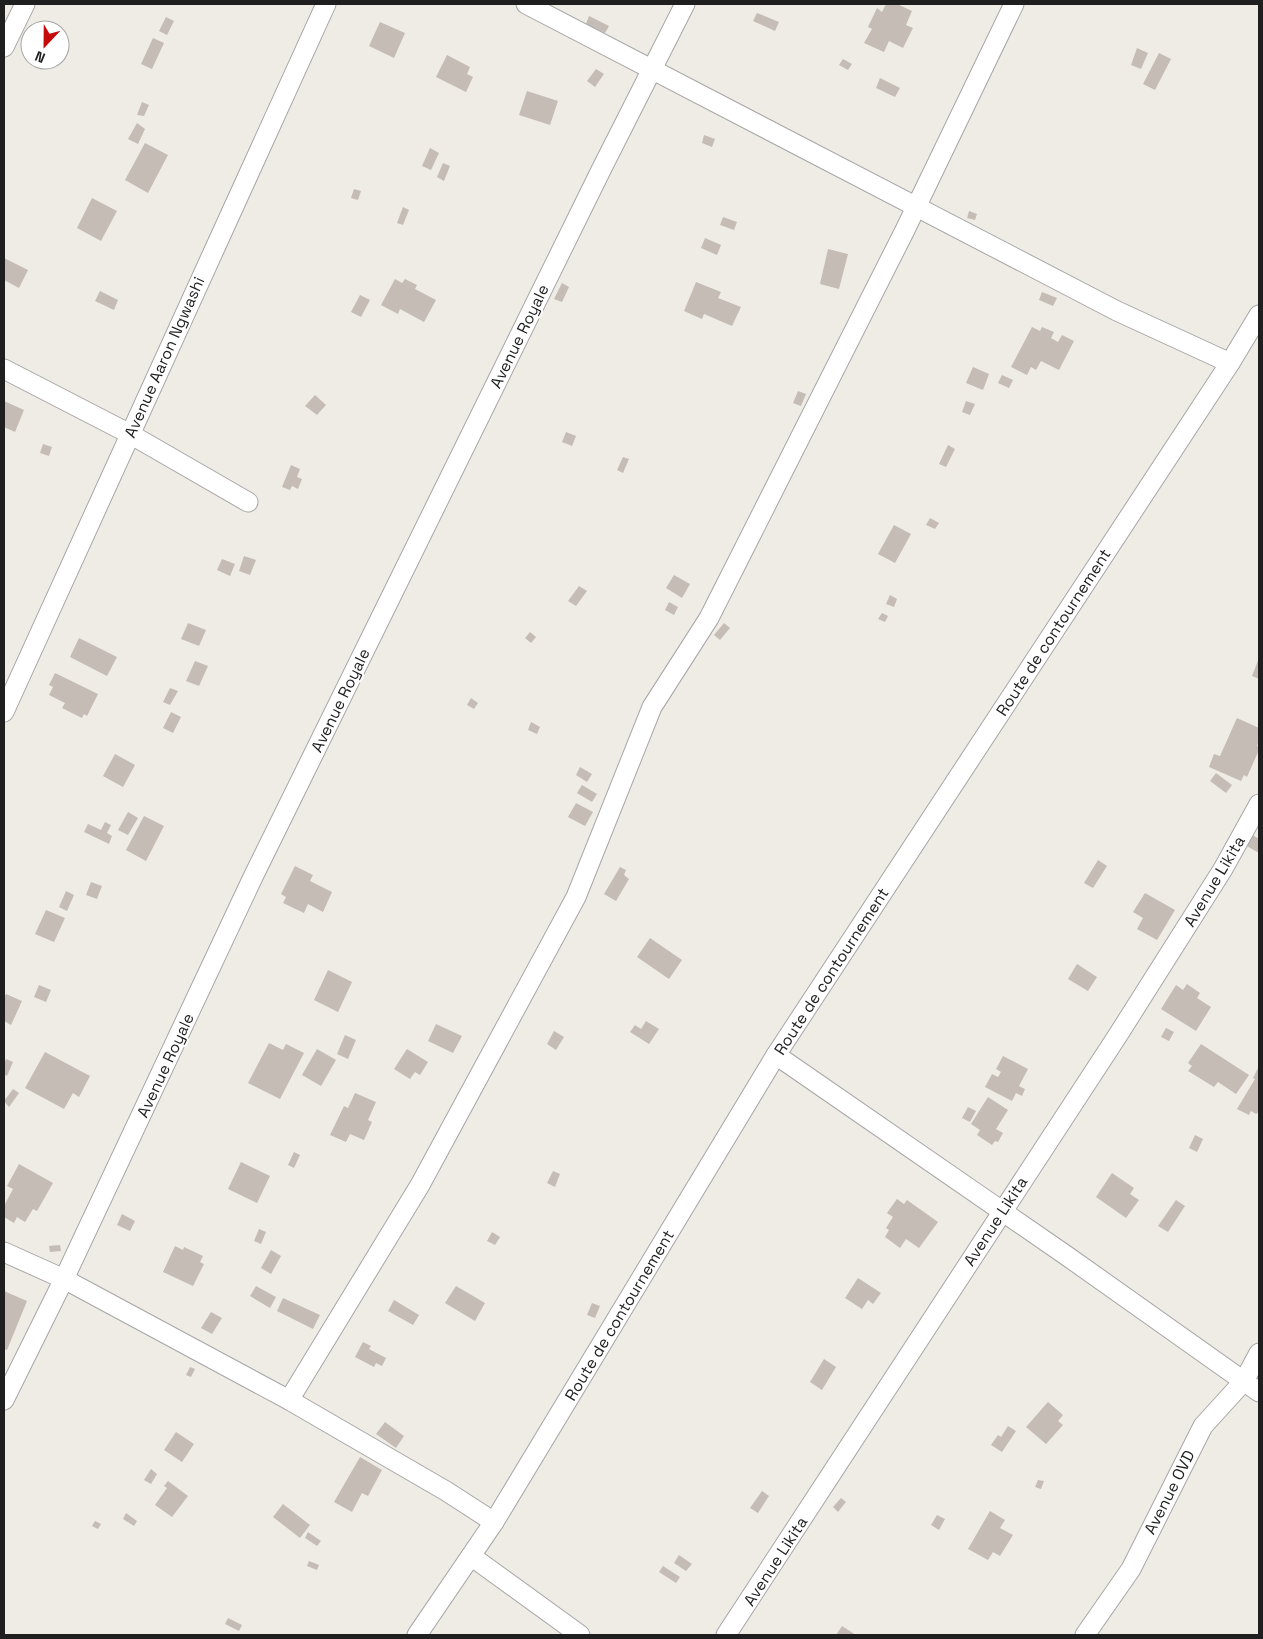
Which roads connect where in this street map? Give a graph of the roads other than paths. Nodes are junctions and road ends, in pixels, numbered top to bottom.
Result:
1 (26, 4) edge
2 (326, 4) edge
3 (526, 4) edge
4 (685, 4) edge
5 (1014, 4) edge
6 (4, 47) edge
7 (653, 70) junction
8 (916, 206) junction
9 (1259, 315) edge
10 (1230, 363) junction
11 (4, 369) edge
12 (130, 434) junction
13 (248, 502) dead end
14 (4, 712) edge
15 (1259, 804) edge
16 (776, 1055) junction
17 (1002, 1211) junction
18 (4, 1252) edge
19 (64, 1279) junction
20 (1259, 1353) edge
21 (1252, 1386) edge
22 (4, 1400) edge
23 (289, 1400) junction
24 (494, 1522) junction
25 (471, 1556) junction
26 (417, 1635) edge
27 (580, 1635) edge
28 (726, 1635) edge
29 (1085, 1635) edge

1 - 6 street
2 - 12 street, Avenue Aaron Ngwashi
3 - 7 street
4 - 7 street, Avenue Royale
5 - 8 street
7 - 8 street
7 - 19 street, Avenue Royale
8 - 10 street
8 - 23 street
9 - 10 street, Route de contournement
10 - 16 street, Route de contournement
11 - 12 street
12 - 13 street
12 - 14 street, Avenue Aaron Ngwashi
15 - 17 street, Avenue Likita
16 - 17 street
16 - 24 street, Route de contournement
17 - 21 street
17 - 28 street, Avenue Likita
18 - 19 street
19 - 22 street, Avenue Royale
19 - 23 street
20 - 21 street, Avenue OVD
21 - 29 street, Avenue OVD
23 - 24 street
24 - 25 street, Route de contournement
25 - 26 street, Route de contournement
25 - 27 street

